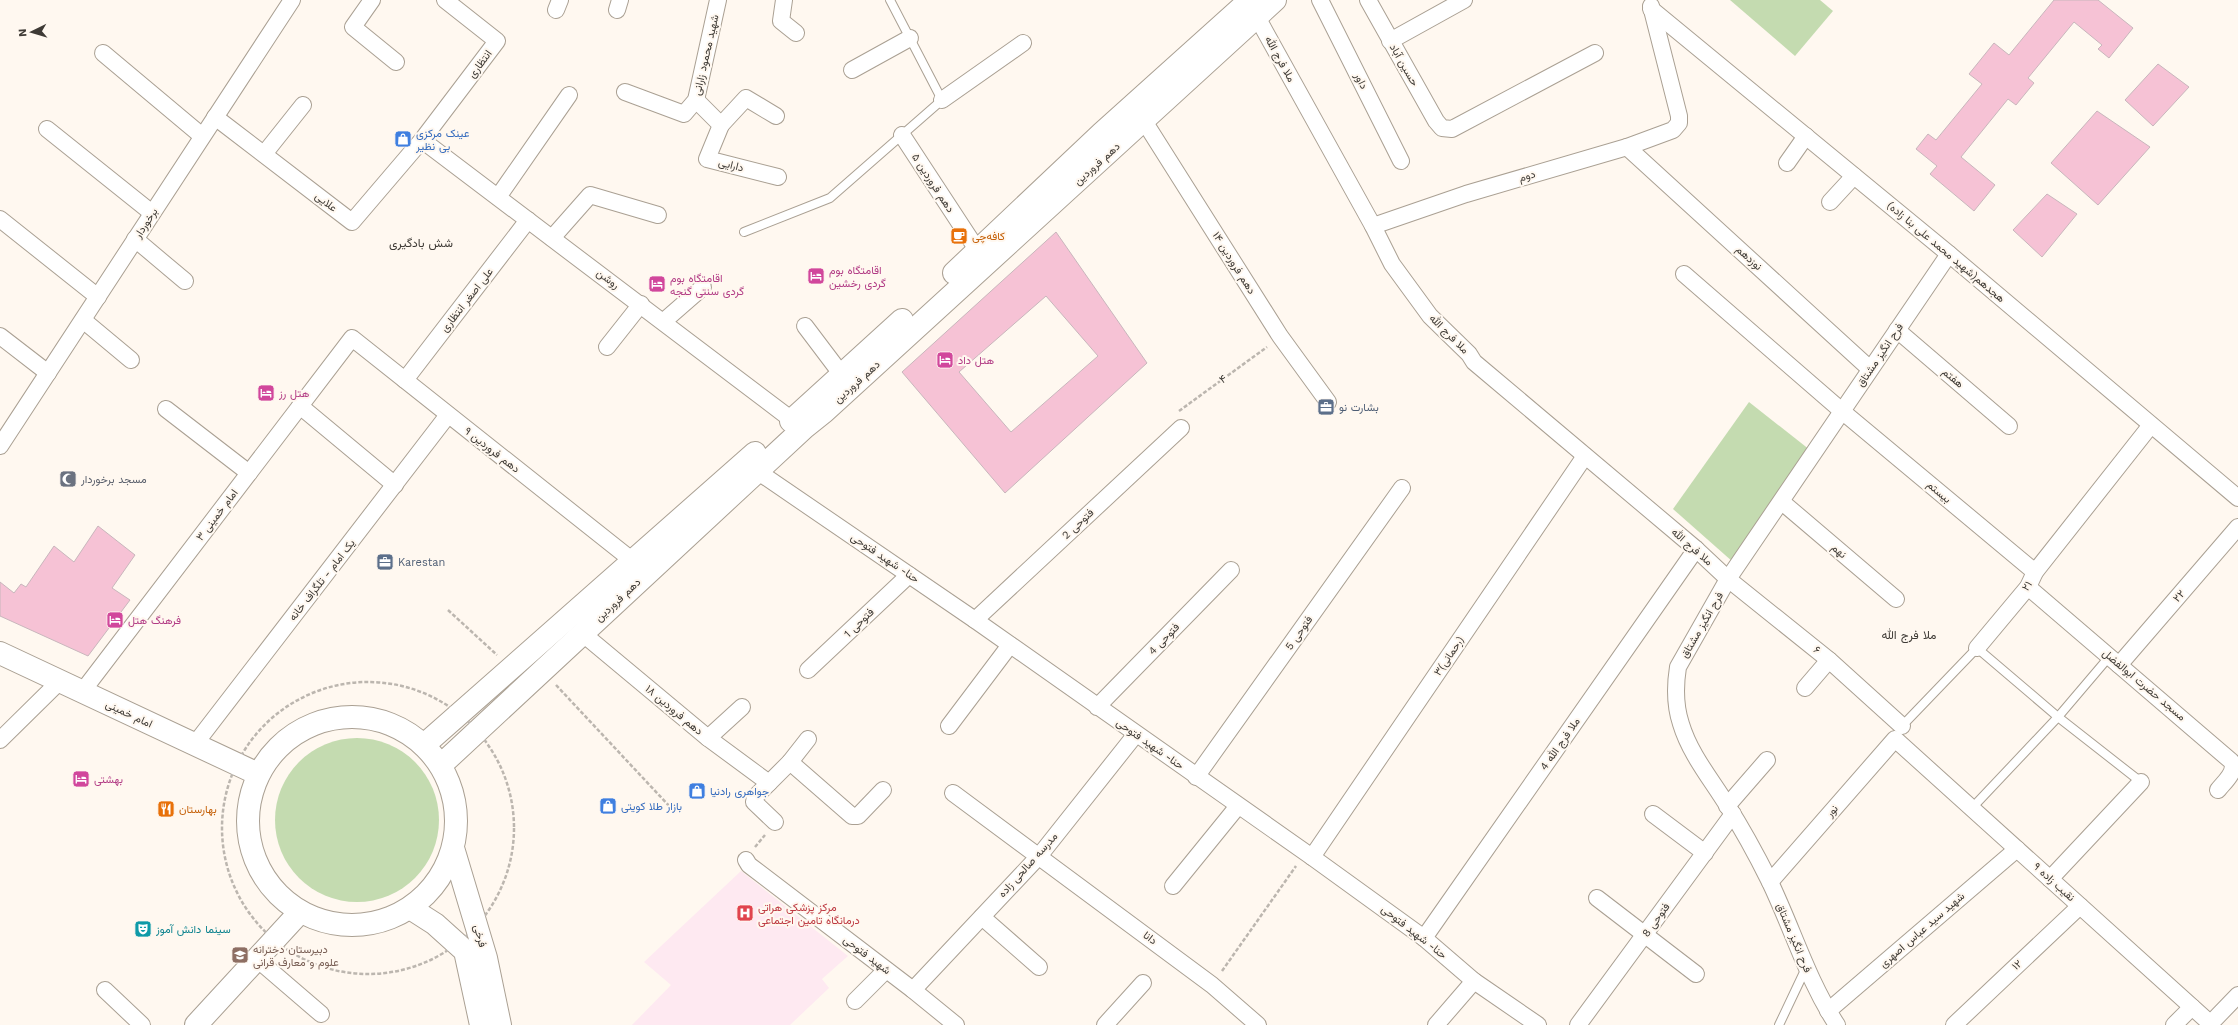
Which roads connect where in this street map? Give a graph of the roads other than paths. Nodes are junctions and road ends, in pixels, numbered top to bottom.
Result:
1 (292, 0) edge
2 (372, 0) edge
3 (445, 0) edge
4 (718, 0) edge
5 (784, 0) edge
6 (890, 0) edge
7 (1275, 0) edge
8 (1320, 0) edge
9 (1368, 0) edge
10 (1464, 0) edge
11 (1650, 4) edge
12 (1253, 9) edge
13 (796, 33) dead end
14 (910, 38) junction
15 (1390, 41) junction
16 (1023, 43) dead end
17 (103, 53) dead end
18 (1595, 53) dead end
19 (396, 62) dead end
20 (852, 70) dead end
21 (625, 92) dead end
22 (570, 95) dead end
23 (696, 100) junction
24 (942, 100) junction
25 (304, 104) dead end
26 (776, 116) dead end
27 (215, 117) junction
28 (1144, 121) junction
29 (721, 125) junction
30 (47, 129) dead end
31 (202, 136) junction
32 (902, 136) junction
33 (1806, 136) junction
34 (422, 140) junction
35 (1627, 147) junction
36 (264, 154) junction
37 (1401, 161) dead end
38 (1787, 163) dead end
39 (1854, 176) junction
40 (778, 177) dead end
41 (498, 198) junction
42 (1830, 202) dead end
43 (152, 213) junction
44 (658, 215) dead end
45 (0, 219) edge
46 (528, 220) junction
47 (1373, 226) junction
48 (744, 232) dead end
49 (552, 238) junction
50 (135, 240) junction
51 (978, 251) junction
52 (1949, 254) junction
53 (1684, 274) dead end
54 (185, 281) dead end
55 (704, 287) dead end
56 (98, 297) junction
57 (641, 304) junction
58 (83, 320) junction
59 (664, 321) junction
60 (805, 326) dead end
61 (1897, 330) junction
62 (0, 336) edge
63 (352, 338) joint
64 (607, 347) dead end
65 (132, 360) dead end
66 (1870, 369) junction
67 (48, 373) junction
68 (842, 375) junction
69 (405, 380) junction
70 (1328, 402) dead end
71 (300, 406) junction
72 (166, 409) dead end
73 (1843, 412) junction
74 (448, 415) junction
75 (792, 420) junction
76 (2151, 425) junction
77 (2009, 426) dead end
78 (1181, 428) road end
79 (0, 446) edge
80 (1585, 456) junction
81 (757, 471) junction
82 (249, 473) junction
83 (395, 485) junction
84 (1402, 488) dead end
85 (2238, 498) edge
86 (1782, 502) junction
87 (2238, 527) edge
88 (1696, 549) junction
89 (633, 561) junction
90 (1231, 570) dead end
91 (2036, 572) junction
92 (909, 575) junction
93 (1728, 579) junction
94 (2028, 587) junction
95 (1896, 599) dead end
96 (975, 620) junction
97 (582, 633) junction
98 (1010, 645) junction
99 (1977, 648) junction
100 (0, 653) edge
101 (1829, 660) junction
102 (2114, 661) junction
103 (808, 670) dead end
104 (60, 681) junction
105 (1805, 688) dead end
106 (82, 692) junction
107 (742, 707) dead end
108 (1097, 707) junction
109 (2058, 717) junction
110 (949, 726) dead end
111 (1899, 732) junction
112 (1136, 734) junction
113 (708, 738) junction
114 (808, 739) dead end
115 (0, 740) edge
116 (195, 744) junction
117 (424, 745) junction
118 (1767, 760) dead end
119 (790, 762) junction
120 (441, 765) junction
121 (258, 774) junction
122 (1196, 777) junction
123 (769, 782) junction
124 (2141, 782) joint
125 (883, 790) dead end
126 (2218, 790) dead end
127 (954, 793) dead end
128 (1238, 806) junction
129 (1972, 808) junction
130 (1730, 810) junction
131 (1653, 814) dead end
132 (775, 822) road end
133 (453, 848) junction
134 (2017, 849) junction
135 (1705, 853) junction
136 (1040, 855) junction
137 (1309, 855) junction
138 (746, 860) road end
139 (2050, 879) junction
140 (1770, 882) junction
141 (1173, 886) dead end
142 (1598, 898) dead end
143 (2080, 906) junction
144 (410, 908) junction
145 (300, 912) junction
146 (982, 916) junction
147 (1644, 935) junction
148 (1424, 938) junction
149 (257, 959) junction
150 (1039, 967) dead end
151 (1806, 968) junction
152 (886, 970) junction
153 (1696, 974) dead end
154 (1474, 982) junction
155 (1143, 983) dead end
156 (105, 990) dead end
157 (913, 990) junction
158 (2238, 995) edge
159 (854, 1001) dead end
160 (2192, 1007) junction
161 (1828, 1011) junction
162 (321, 1014) dead end
163 (1252, 1023) edge
164 (2211, 1024) edge
165 (142, 1025) edge
166 (196, 1025) edge
167 (481, 1025) edge
168 (500, 1025) edge
169 (956, 1025) edge
170 (1105, 1025) edge
171 (1436, 1025) edge
172 (1538, 1025) edge
173 (1578, 1025) edge
174 (1779, 1025) edge
175 (1837, 1025) edge
176 (1954, 1025) edge
177 (2174, 1025) edge

1 - 27 street, برخوردار
2 - 19 street
3 - 34 street, انتظاری
4 - 23 street, شهید محمود زارانی
5 - 13 street
6 - 14 lane
7 - 12 main road, دهم فروردین
8 - 37 street, داور
9 - 15 street, حسین آباد
10 - 15 street
11 - 33 street, هجدهم(شهید محمد علی بنا زاده)
11 - 35 street, دوم
12 - 28 main road, دهم فروردین
12 - 47 street, ملا فرج الله
12 - 51 main road, دهم فروردین
14 - 20 street
14 - 24 lane
15 - 18 street, حسین آباد
16 - 24 street
17 - 31 street
21 - 23 street, شهید محمود زارانی
22 - 41 street
23 - 29 street
24 - 32 lane
25 - 36 street
26 - 29 street
27 - 31 street, برخوردار
27 - 36 street, علایی
28 - 70 street, دهم فروردین ۱۴
28 - 81 main road, دهم فروردین
29 - 40 street, دارایی
30 - 43 street
31 - 43 street, برخوردار
32 - 48 lane
32 - 51 street, دهم فروردین ۵
33 - 38 street
33 - 39 street, هجدهم(شهید محمد علی بنا زاده)
34 - 36 street, علایی
34 - 41 street, روشن
35 - 47 street, دوم
35 - 66 street, نوزدهم
39 - 42 street
39 - 52 street, هجدهم(شهید محمد علی بنا زاده)
41 - 46 street, روشن
43 - 50 street, برخوردار
44 - 49 street
45 - 56 street
46 - 49 street, روشن
46 - 69 street, علی اصغر انتظاری
47 - 80 street, ملا فرج الله
49 - 57 street, روشن
50 - 54 street
50 - 56 street, برخوردار
51 - 68 main road, دهم فروردین
52 - 61 street, فرح انگیز مشتاق
52 - 76 street, هجدهم(شهید محمد علی بنا زاده)
53 - 73 street, بیستم
55 - 59 street
56 - 58 street, برخوردار
57 - 59 street, روشن
57 - 64 street
58 - 65 street
58 - 67 street, برخوردار
59 - 75 street, روشن
60 - 68 street
61 - 66 street, فرح انگیز مشتاق
61 - 77 street, هفتم
62 - 67 street
63 - 69 street, دهم فروردین ۹
63 - 71 street, امام خمینی ۳
66 - 73 street, فرح انگیز مشتاق
67 - 79 street, برخوردار
68 - 75 main road, دهم فروردین
69 - 74 street, دهم فروردین ۹
71 - 82 street, امام خمینی ۳
71 - 83 street
72 - 82 street
73 - 86 street, فرح انگیز مشتاق
73 - 91 street, بیستم
74 - 83 street, یک امام - تلگراف خانه
74 - 89 street, دهم فروردین ۹
75 - 89 main road, دهم فروردین
76 - 85 street, هجدهم(شهید محمد علی بنا زاده)
76 - 91 street, ۲۱
78 - 96 street, فتوحی 2
80 - 88 street, ملا فرج الله
80 - 137 street, ۳(رحمانی)
81 - 92 street, حنا- شهید فتوحی
81 - 97 main road, دهم فروردین
82 - 106 street, امام خمینی ۳
83 - 116 street, یک امام - تلگراف خانه
84 - 122 street, فتوحی 5
86 - 93 street, فرح انگیز مشتاق
86 - 95 street, نهم
87 - 102 street, ۲۲
88 - 93 street, ملا فرج الله
88 - 148 street, 4 ملا فرج الله
89 - 117 main road, دهم فروردین
90 - 108 street, فتوحی 4
91 - 94 street, ۲۱
92 - 96 street, حنا- شهید فتوحی
92 - 103 street, فتوحی 1
93 - 101 street, ۶
93 - 130 street, فرح انگیز مشتاق
94 - 99 street, ۲۱
94 - 102 street, مسجد حضرت ابوالفضل
96 - 98 street, حنا- شهید فتوحی
97 - 113 street, دهم فروردین ۱۸
97 - 120 main road, دهم فروردین
98 - 108 street, حنا- شهید فتوحی
98 - 110 street
99 - 109 lane
99 - 111 lane, ۲۱
100 - 104 main road, امام خمینی
101 - 105 street
101 - 111 street, ۶
102 - 109 lane
102 - 126 street, مسجد حضرت ابوالفضل
104 - 106 main road, امام خمینی
104 - 115 street
106 - 116 main road, امام خمینی
107 - 113 street
108 - 112 street, حنا- شهید فتوحی
109 - 124 lane
109 - 129 lane
111 - 129 street, نقیب زاده ۹
111 - 140 street, نور
112 - 122 street, حنا- شهید فتوحی
112 - 136 street, مدرسه صالحی زاده
113 - 123 street, دهم فروردین ۱۸
114 - 119 street
116 - 121 main road, امام خمینی
117 - 120 main road
117 - 121 main road
118 - 130 street, فتوحی 8
119 - 123 street
119 - 125 street
120 - 133 main road
121 - 145 main road
122 - 128 street, حنا- شهید فتوحی
123 - 132 street
124 - 139 street
127 - 136 street, دانا
128 - 137 street, حنا- شهید فتوحی
128 - 141 street
129 - 134 street, نقیب زاده ۹
130 - 135 street, فتوحی 8
130 - 140 street, فرح انگیز مشتاق
131 - 135 street
133 - 144 main road
133 - 168 main road, فرخی
134 - 139 street, نقیب زاده ۹
134 - 161 street, شهید سید عباس اصهری
135 - 147 street, فتوحی 8
136 - 146 street, مدرسه صالحی زاده
136 - 163 street, دانا
137 - 148 street, حنا- شهید فتوحی
138 - 152 street, شهید فتوحی
139 - 143 street, نقیب زاده ۹
140 - 151 street, فرح انگیز مشتاق
142 - 147 street
143 - 160 street, نقیب زاده ۹
143 - 176 street, ۱۲
144 - 145 main road
144 - 167 main road, فرخی
145 - 149 main road
146 - 150 street
146 - 157 street, مدرسه صالحی زاده
147 - 153 street
147 - 173 street, فتوحی 8
148 - 154 street, حنا- شهید فتوحی
149 - 162 street
149 - 166 main road
151 - 161 street, فرح انگیز مشتاق
151 - 174 lane
152 - 157 street, شهید فتوحی
152 - 159 street
154 - 171 street
154 - 172 street, حنا- شهید فتوحی
155 - 170 street
156 - 165 street
157 - 169 street, شهید فتوحی
158 - 164 street
160 - 164 street, نقیب زاده ۹
160 - 177 street
161 - 175 street, فرح انگیز مشتاق

